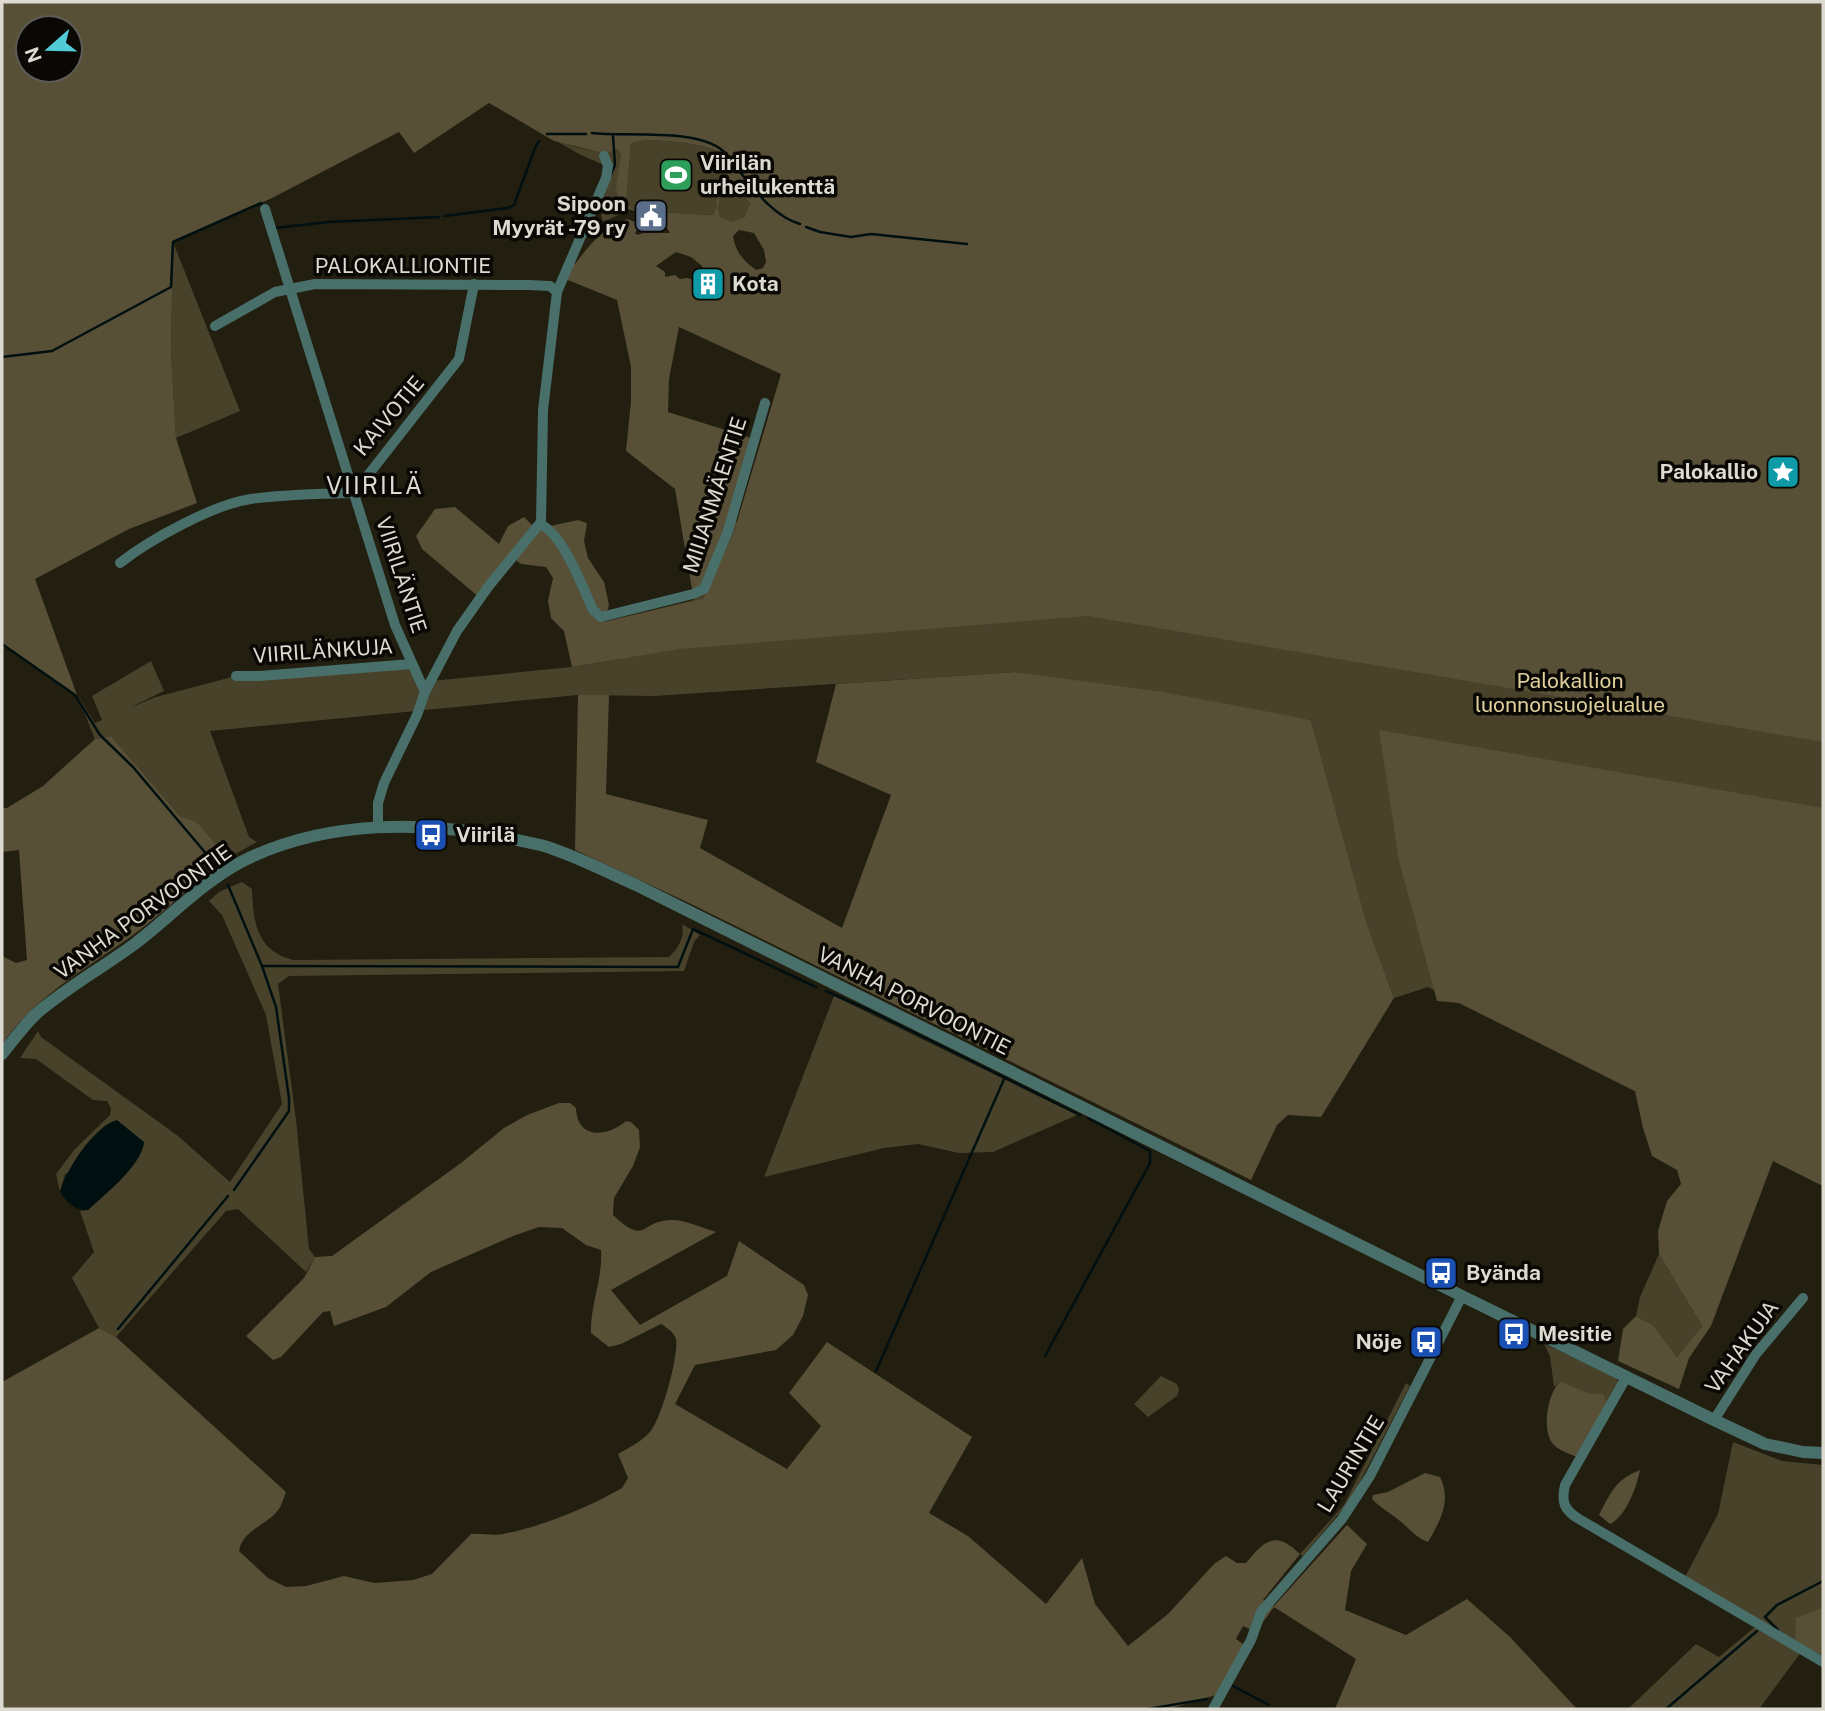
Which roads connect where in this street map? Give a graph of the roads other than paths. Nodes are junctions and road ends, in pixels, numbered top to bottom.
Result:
1 (604, 156) dead end
2 (265, 209) dead end
3 (474, 284) junction
4 (289, 289) junction
5 (557, 292) junction
6 (215, 326) dead end
7 (765, 403) dead end
8 (354, 493) junction
9 (540, 524) junction
10 (120, 563) dead end
11 (412, 664) junction
12 (236, 676) dead end
13 (425, 692) junction
14 (378, 827) junction
15 (2, 1054) edge
16 (1462, 1296) junction
17 (1802, 1298) dead end
18 (1627, 1376) junction
19 (1714, 1420) junction
20 (1823, 1453) edge
21 (1823, 1662) edge
22 (1213, 1709) edge

1 - 5 street
2 - 4 street, VIIRILÄNTIE
3 - 4 street, PALOKALLIONTIE
3 - 5 street, PALOKALLIONTIE
3 - 8 street, KAIVOTIE
4 - 6 street, PALOKALLIONTIE
4 - 8 street, VIIRILÄNTIE
5 - 9 street
7 - 9 street, MIIJANMÄENTIE
8 - 10 street
8 - 11 street, VIIRILÄNTIE
9 - 13 street
11 - 12 street, VIIRILÄNKUJA
11 - 13 street, VIIRILÄNTIE
13 - 14 street
14 - 15 street, VANHA PORVOONTIE
14 - 16 street, VANHA PORVOONTIE
16 - 18 street, VANHA PORVOONTIE
16 - 22 street, LAURINTIE
17 - 19 street, VAHAKUJA
18 - 19 street, VANHA PORVOONTIE
18 - 21 street
19 - 20 street, VANHA PORVOONTIE

